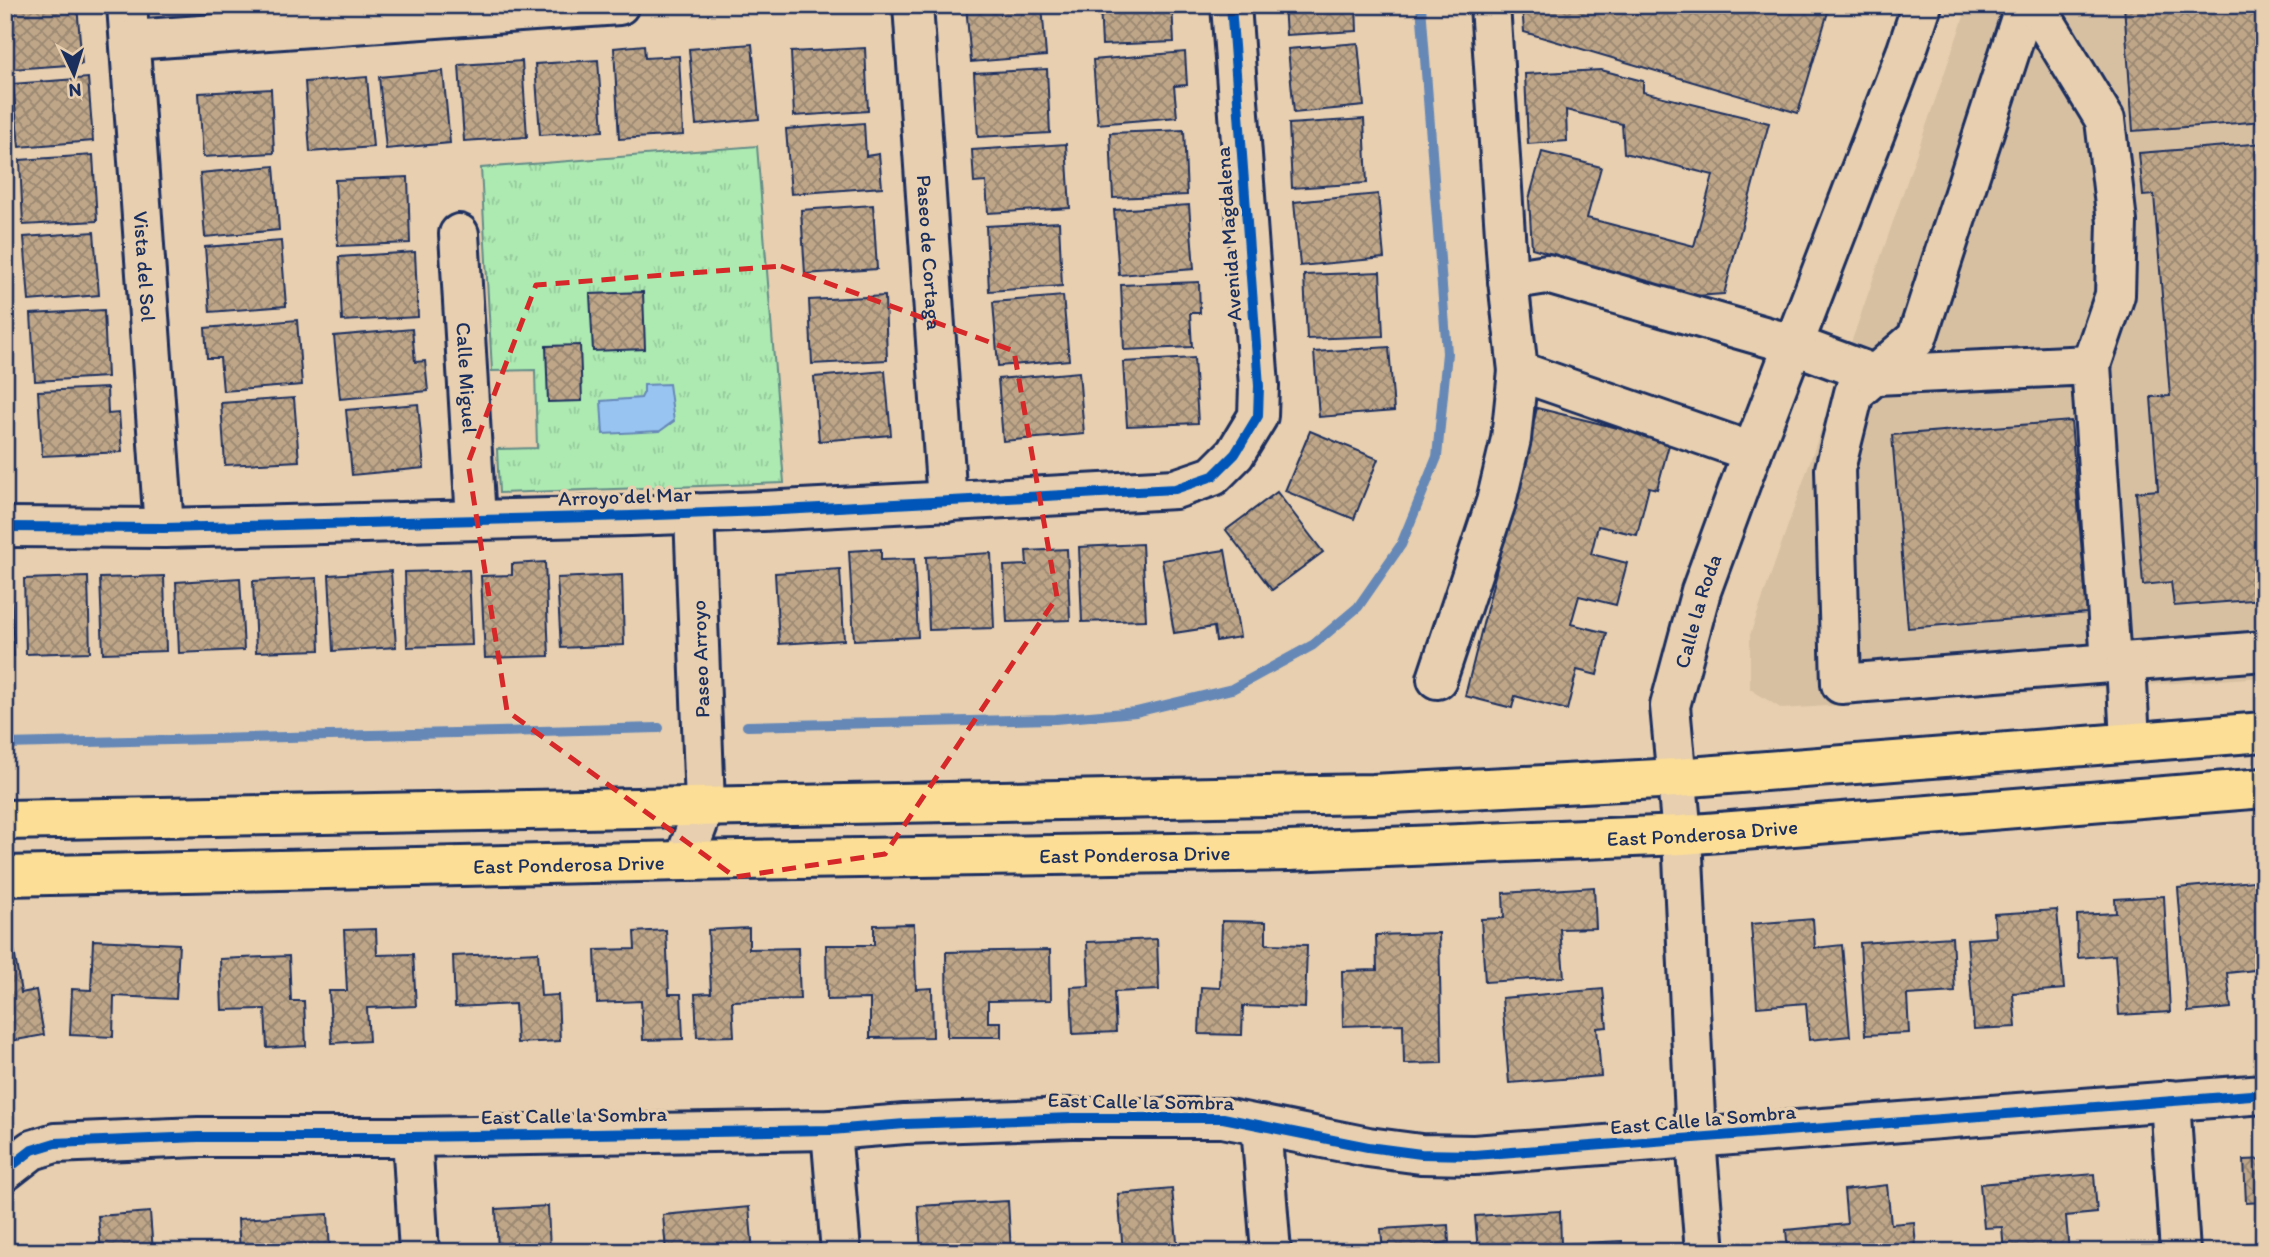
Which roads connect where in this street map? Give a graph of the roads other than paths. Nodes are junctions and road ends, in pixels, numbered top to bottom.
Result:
1 (619, 5) edge
2 (913, 5) edge
3 (1231, 5) edge
4 (1490, 5) edge
5 (1922, 5) edge
6 (2025, 5) edge
7 (2035, 5) edge
8 (129, 23) edge
9 (459, 234) dead end
10 (1508, 280) junction
11 (1795, 345) junction
12 (2091, 365) junction
13 (1518, 370) junction
14 (1876, 375) junction
15 (1752, 452) junction
16 (1235, 454) joint
17 (947, 502) junction
18 (694, 513) junction
19 (476, 520) junction
20 (5, 527) edge
21 (164, 528) junction
22 (2264, 651) edge
23 (2118, 663) junction
24 (1437, 679) dead end
25 (2264, 732) edge
26 (2130, 742) junction
27 (1677, 778) junction
28 (2264, 788) edge
29 (705, 805) junction
30 (5, 820) edge
31 (1682, 835) junction
32 (684, 860) junction
33 (5, 876) edge
34 (2264, 1094) edge
35 (2170, 1100) junction
36 (1261, 1125) junction
37 (831, 1130) junction
38 (412, 1137) junction
39 (1696, 1139) junction
40 (5, 1171) edge
41 (419, 1252) edge
42 (841, 1252) edge
43 (1271, 1252) edge
44 (1705, 1252) edge
45 (2180, 1252) edge

1 - 8 street
2 - 17 street, Paseo de Cortaga
3 - 16 street, Avenida Magdalena
4 - 10 street
5 - 11 street, Calle la Roda
6 - 14 street
7 - 12 street
8 - 21 street, Vista del Sol
9 - 19 street, Calle Miguel
10 - 11 street
10 - 13 street
11 - 14 street
11 - 15 street, Calle la Roda
12 - 14 street
12 - 23 street
13 - 15 street
13 - 24 street
14 - 23 street
15 - 27 street, Calle la Roda
16 - 17 street, Arroyo del Mar
17 - 18 street, Arroyo del Mar
18 - 19 street, Arroyo del Mar
18 - 29 street, Paseo Arroyo
19 - 21 street, Arroyo del Mar
20 - 21 street, Arroyo del Mar
22 - 23 street
23 - 26 street
25 - 26 main road
26 - 27 main road
27 - 29 main road
27 - 31 street, Calle la Roda
28 - 31 main road, East Ponderosa Drive
29 - 30 main road
29 - 32 street
31 - 32 main road, East Ponderosa Drive
31 - 39 street, Calle la Roda
32 - 33 main road, East Ponderosa Drive
34 - 35 street, East Calle la Sombra
35 - 39 street, East Calle la Sombra
35 - 45 street
36 - 37 street, East Calle la Sombra
36 - 39 street, East Calle la Sombra
36 - 43 street
37 - 38 street, East Calle la Sombra
37 - 42 street
38 - 40 street, East Calle la Sombra
38 - 41 street
39 - 44 street, Calle la Roda

